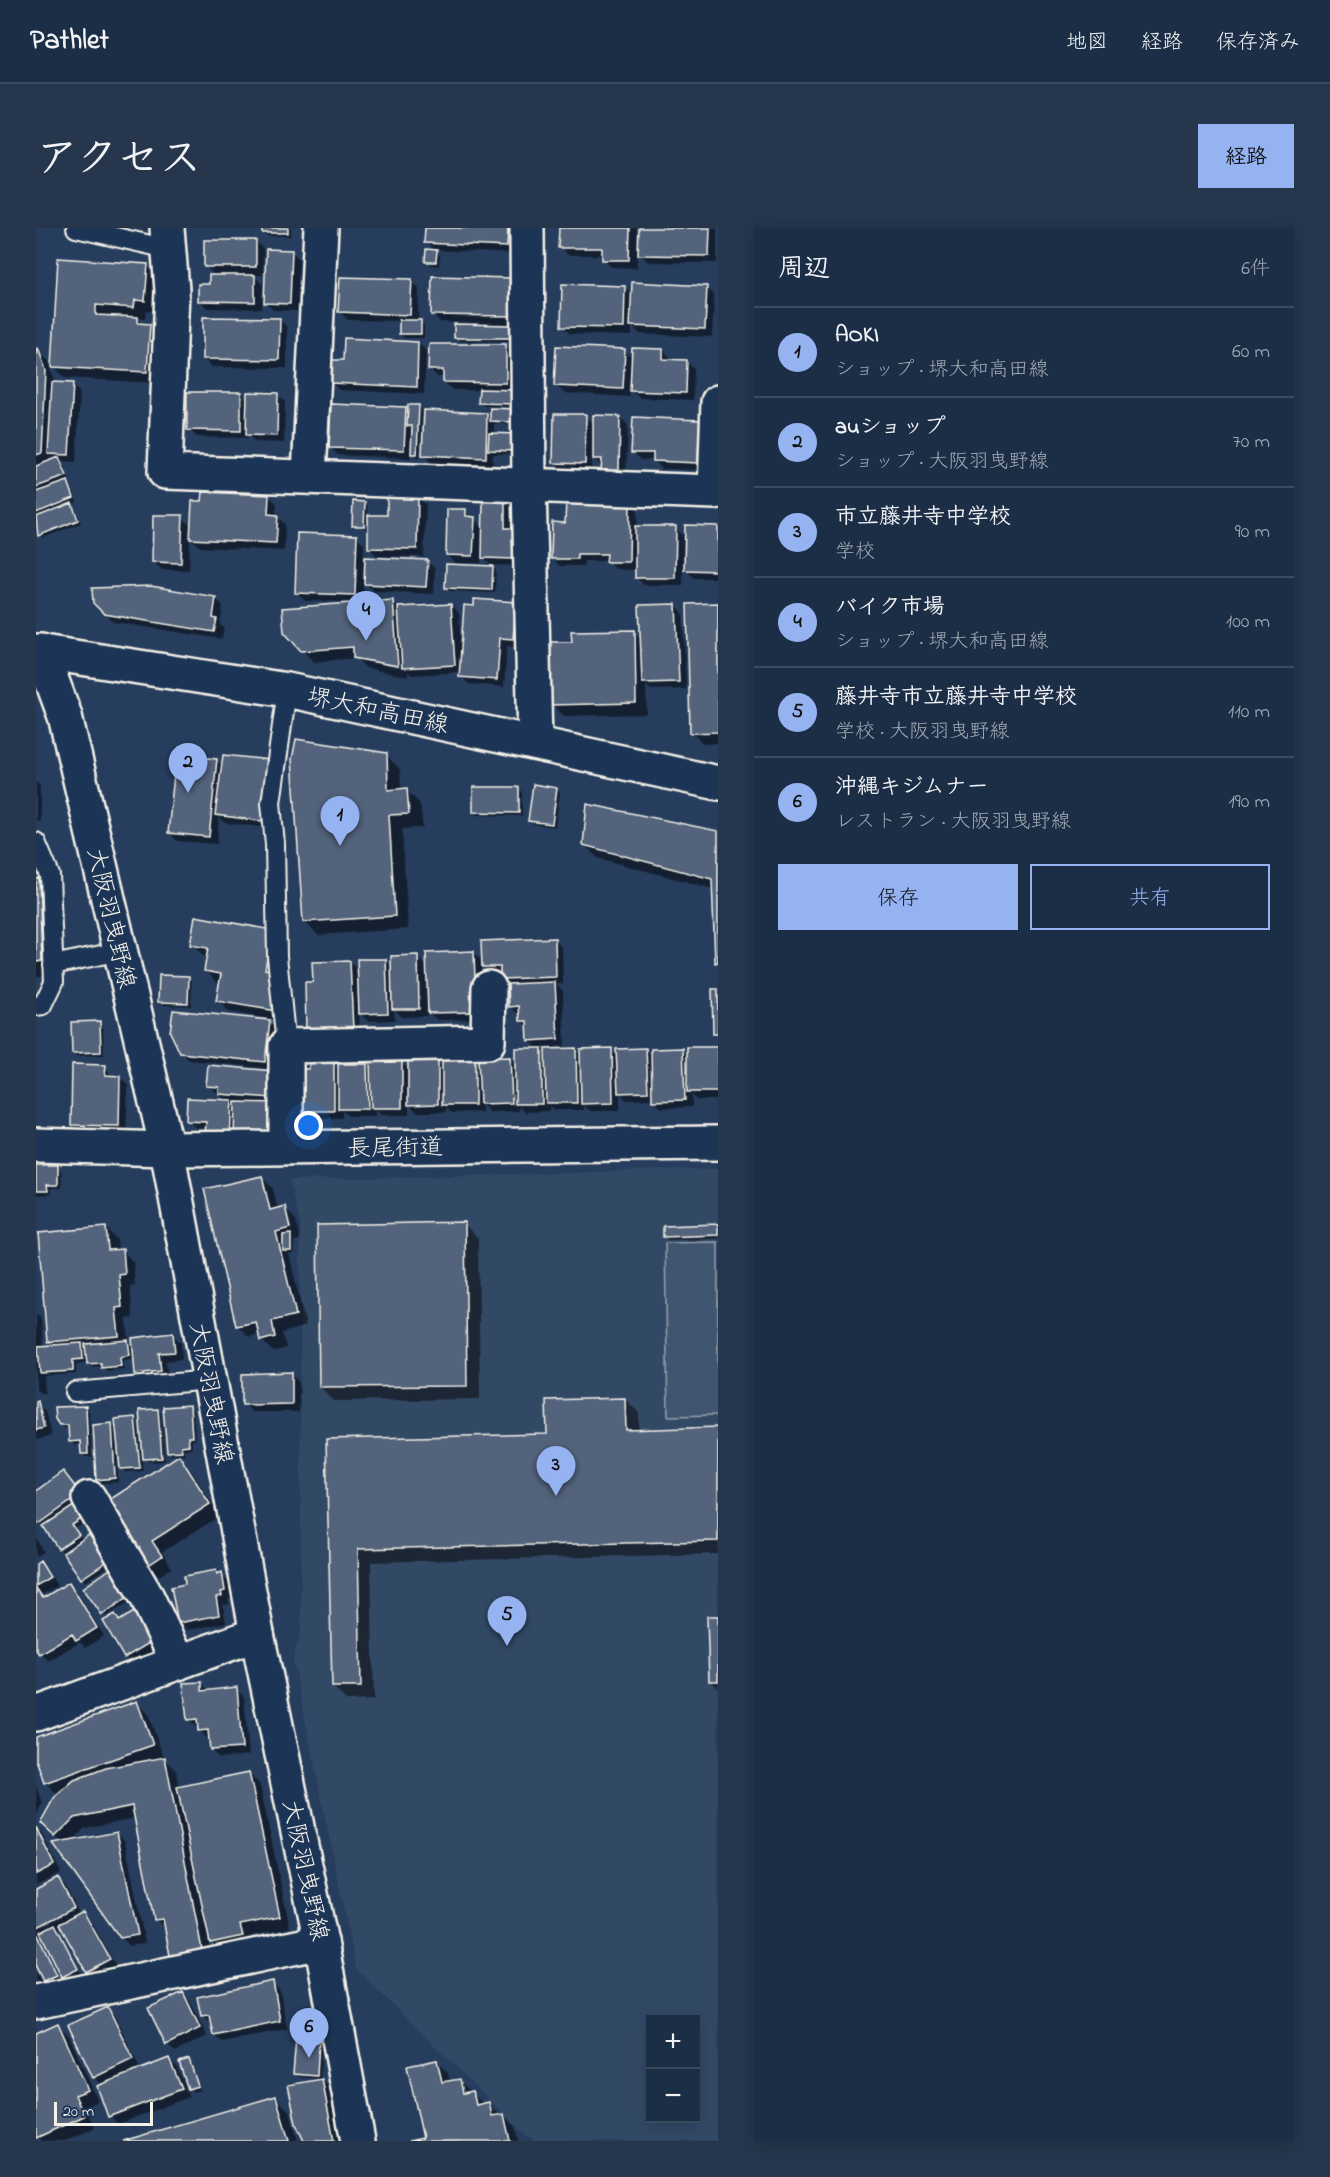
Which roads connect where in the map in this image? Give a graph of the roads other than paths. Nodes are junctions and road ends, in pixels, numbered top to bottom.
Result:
1 (76, 228) edge
2 (321, 228) edge
3 (527, 228) edge
4 (168, 239) edge
5 (718, 402) edge
6 (309, 476) junction
7 (529, 484) junction
8 (38, 645) edge
9 (287, 690) junction
10 (535, 743) junction
11 (718, 783) edge
12 (36, 842) edge
13 (120, 951) junction
14 (53, 965) junction
15 (489, 988) dead end
16 (36, 1006) edge
17 (286, 1046) junction
18 (718, 1143) edge
19 (36, 1145) edge
20 (286, 1148) junction
21 (167, 1149) junction
22 (210, 1380) junction
23 (75, 1392) dead end
24 (89, 1498) dead end
25 (257, 1634) junction
26 (178, 1663) junction
27 (36, 1714) edge
28 (321, 1942) junction
29 (36, 2002) edge
30 (358, 2141) edge

1 - 4 lane
2 - 6 street
3 - 7 street
4 - 6 street
5 - 7 street
6 - 7 street
7 - 10 street
8 - 9 street, 堺大和高田線
8 - 13 street, 大阪羽曳野線
9 - 10 street, 堺大和高田線
9 - 17 lane
10 - 11 street, 堺大和高田線
12 - 14 lane
13 - 14 lane
13 - 21 street, 大阪羽曳野線
14 - 16 lane
15 - 17 street
17 - 20 street
18 - 20 street, 長尾街道
19 - 21 street, 長尾街道
20 - 21 street, 長尾街道
21 - 22 street, 大阪羽曳野線
22 - 23 lane
22 - 25 street, 大阪羽曳野線
24 - 26 street
25 - 26 street
25 - 28 street, 大阪羽曳野線
26 - 27 street
28 - 29 street
28 - 30 street, 大阪羽曳野線

